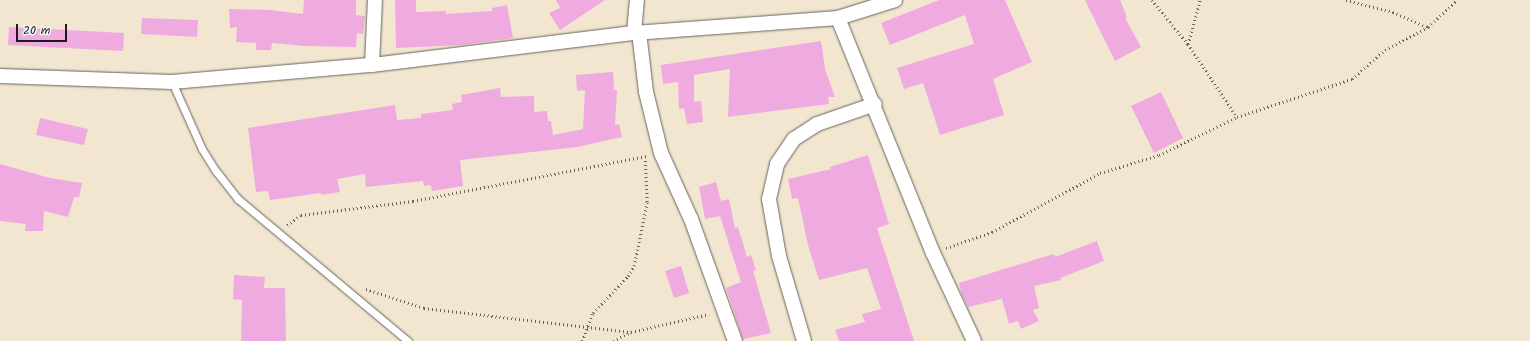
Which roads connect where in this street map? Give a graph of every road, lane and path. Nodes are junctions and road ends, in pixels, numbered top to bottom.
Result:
1 (375, 0) edge
2 (638, 0) edge
3 (895, 0) edge
4 (1152, 0) edge
5 (1200, 0) edge
6 (1346, 0) edge
7 (1456, 0) edge
8 (838, 18) junction
9 (1428, 27) junction
10 (636, 32) junction
11 (1188, 44) junction
12 (372, 65) junction
13 (0, 76) edge
14 (172, 82) junction
15 (875, 104) junction
16 (1237, 117) junction
17 (661, 153) junction
18 (645, 156) junction
19 (286, 226) dead end
20 (933, 252) junction
21 (363, 288) dead end
22 (725, 310) junction
23 (586, 328) junction
24 (631, 332) junction
25 (408, 341) edge
26 (582, 341) edge
27 (613, 341) edge
28 (735, 341) edge
29 (804, 341) edge
30 (974, 341) edge

1 - 12 street
2 - 10 street
3 - 8 street
4 - 11 path
5 - 11 path
6 - 9 path
7 - 9 path
8 - 10 street
8 - 15 street
9 - 16 path
10 - 12 street
10 - 17 street
11 - 16 path
12 - 14 street
13 - 14 street
14 - 25 lane
15 - 20 street
15 - 29 street
16 - 20 path
17 - 18 path
17 - 22 street
18 - 19 path
18 - 23 path
20 - 30 street
21 - 23 path
22 - 24 path
22 - 28 street
23 - 24 path
23 - 26 path
24 - 27 path

